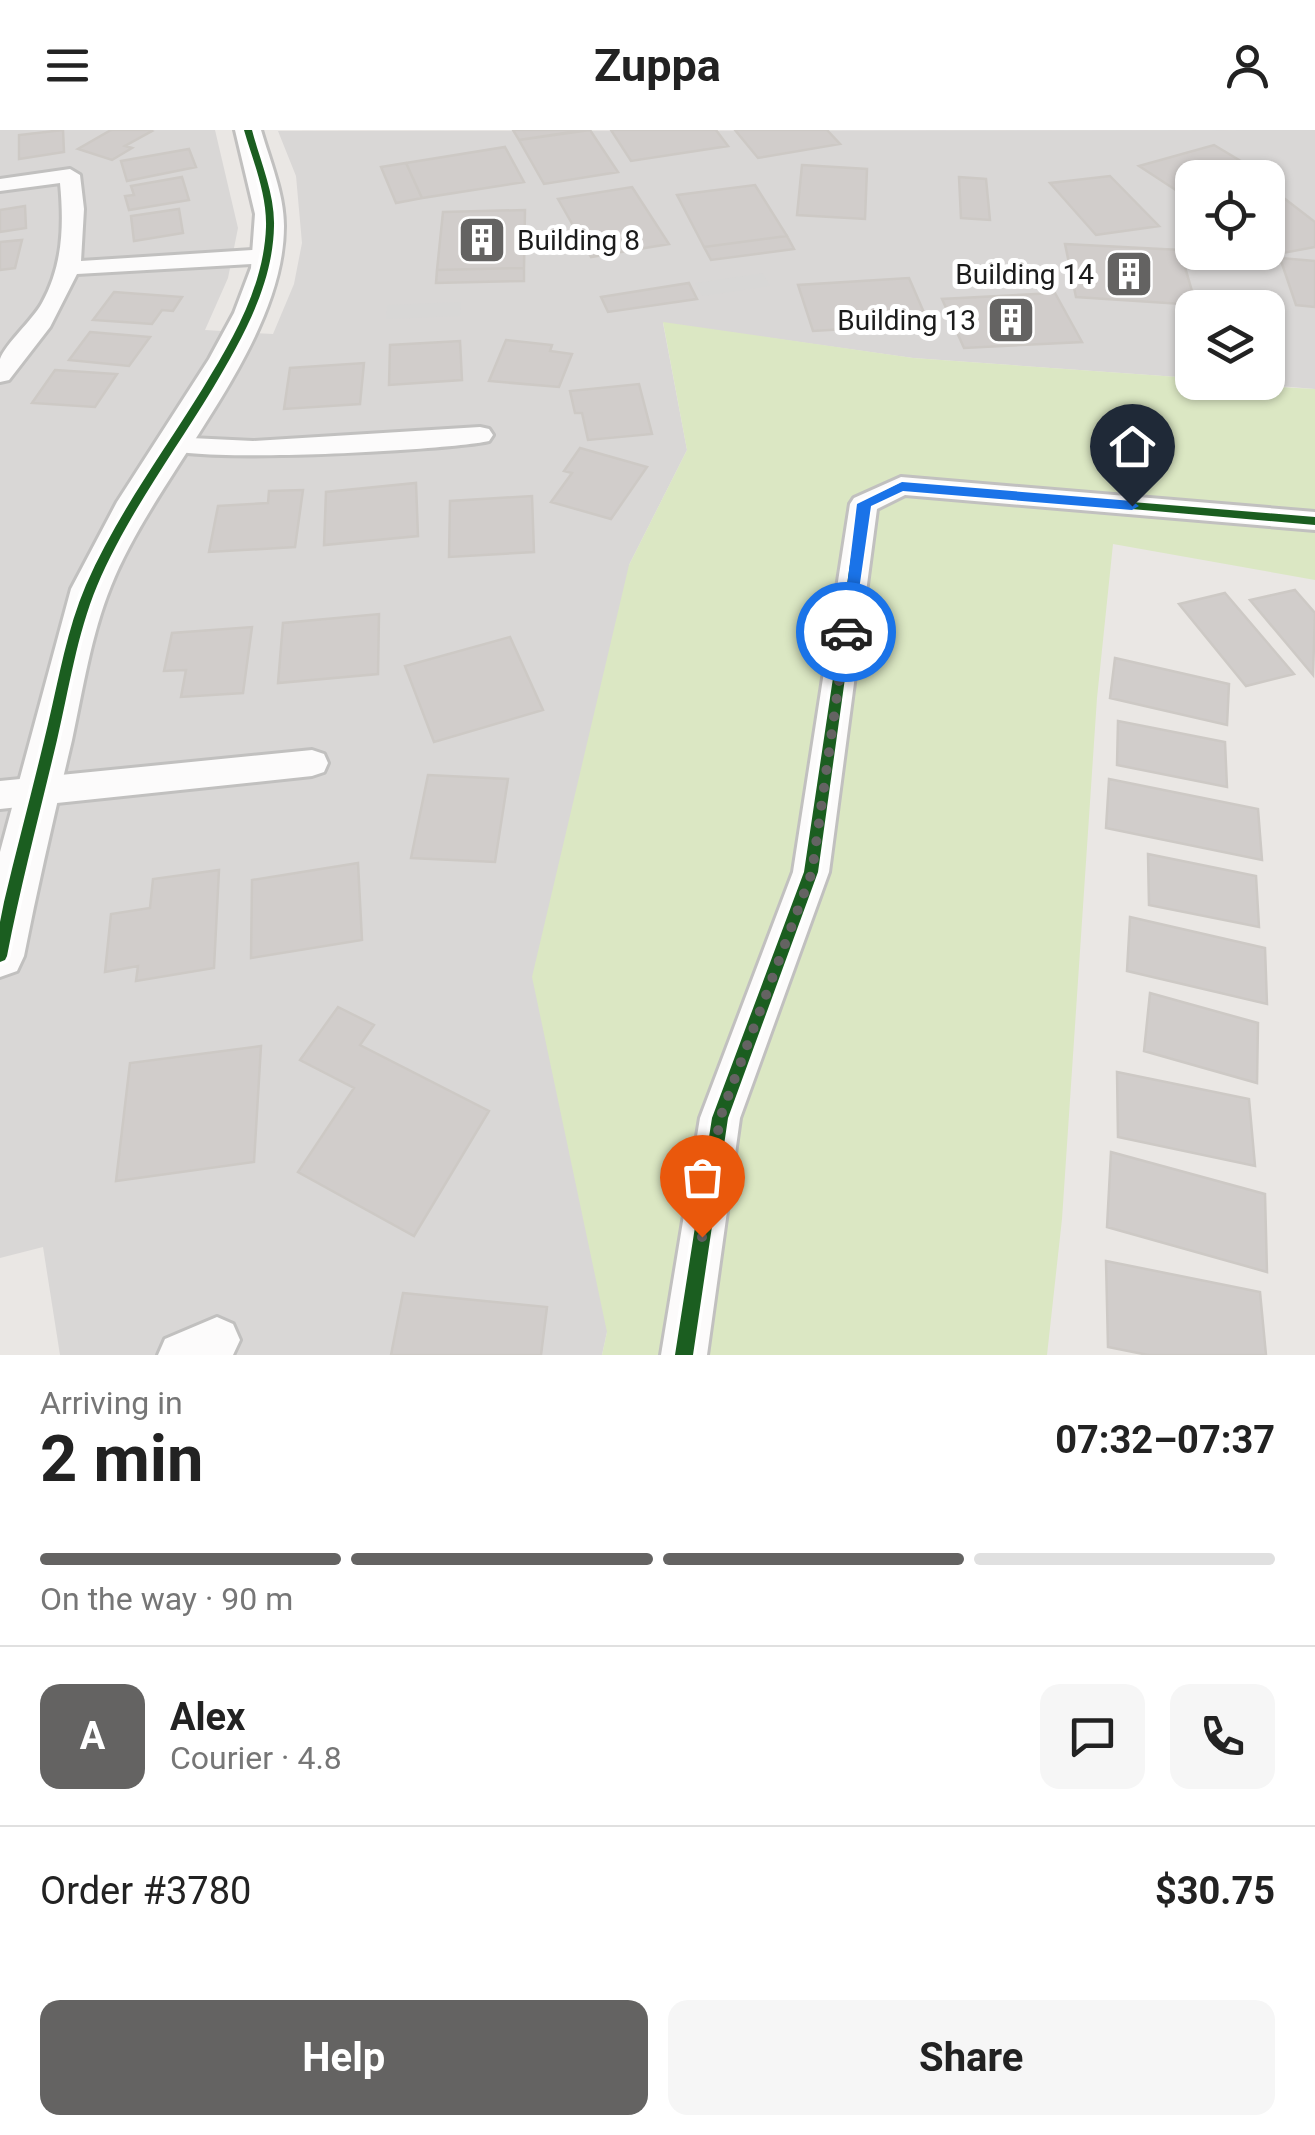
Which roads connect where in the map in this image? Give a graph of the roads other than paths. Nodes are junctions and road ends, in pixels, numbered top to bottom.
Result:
1 (248, 130) edge
2 (0, 186) edge
3 (268, 256) junction
4 (70, 268) junction
5 (0, 376) edge
6 (480, 435) dead end
7 (170, 445) junction
8 (1315, 521) edge
9 (312, 764) dead end
10 (19, 793) edge
11 (0, 956) edge
12 (684, 1355) edge

1 - 3 street
2 - 4 street
3 - 4 street
3 - 7 street
4 - 5 street
6 - 7 street
7 - 10 street
8 - 12 street
9 - 10 street
10 - 11 street

